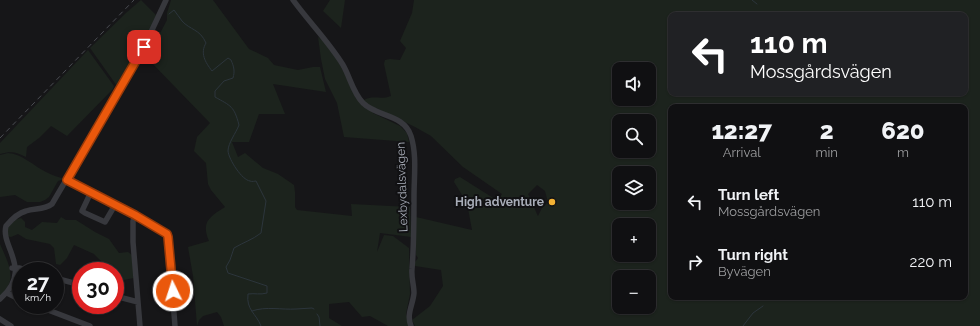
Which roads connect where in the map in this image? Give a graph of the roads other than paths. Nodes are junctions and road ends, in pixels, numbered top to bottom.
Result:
1 (166, 0) edge
2 (293, 0) edge
3 (67, 180) junction
4 (91, 192) junction
5 (115, 205) junction
6 (135, 215) junction
7 (1, 231) edge
8 (12, 268) edge
9 (12, 282) edge
10 (7, 293) junction
11 (12, 296) edge
12 (124, 298) edge
13 (0, 299) edge
14 (138, 302) junction
15 (59, 314) edge
16 (0, 319) edge
17 (10, 326) edge
18 (90, 326) edge
19 (140, 326) edge
20 (175, 326) edge
21 (411, 326) edge

1 - 3 street
2 - 21 street, Lexbydalsvägen
3 - 4 street
3 - 7 street
4 - 5 street
4 - 5 street
5 - 6 street
6 - 14 street
6 - 20 street
7 - 8 street
9 - 10 street
10 - 11 street
10 - 13 street
12 - 14 street
14 - 19 street
15 - 18 street
16 - 17 street

